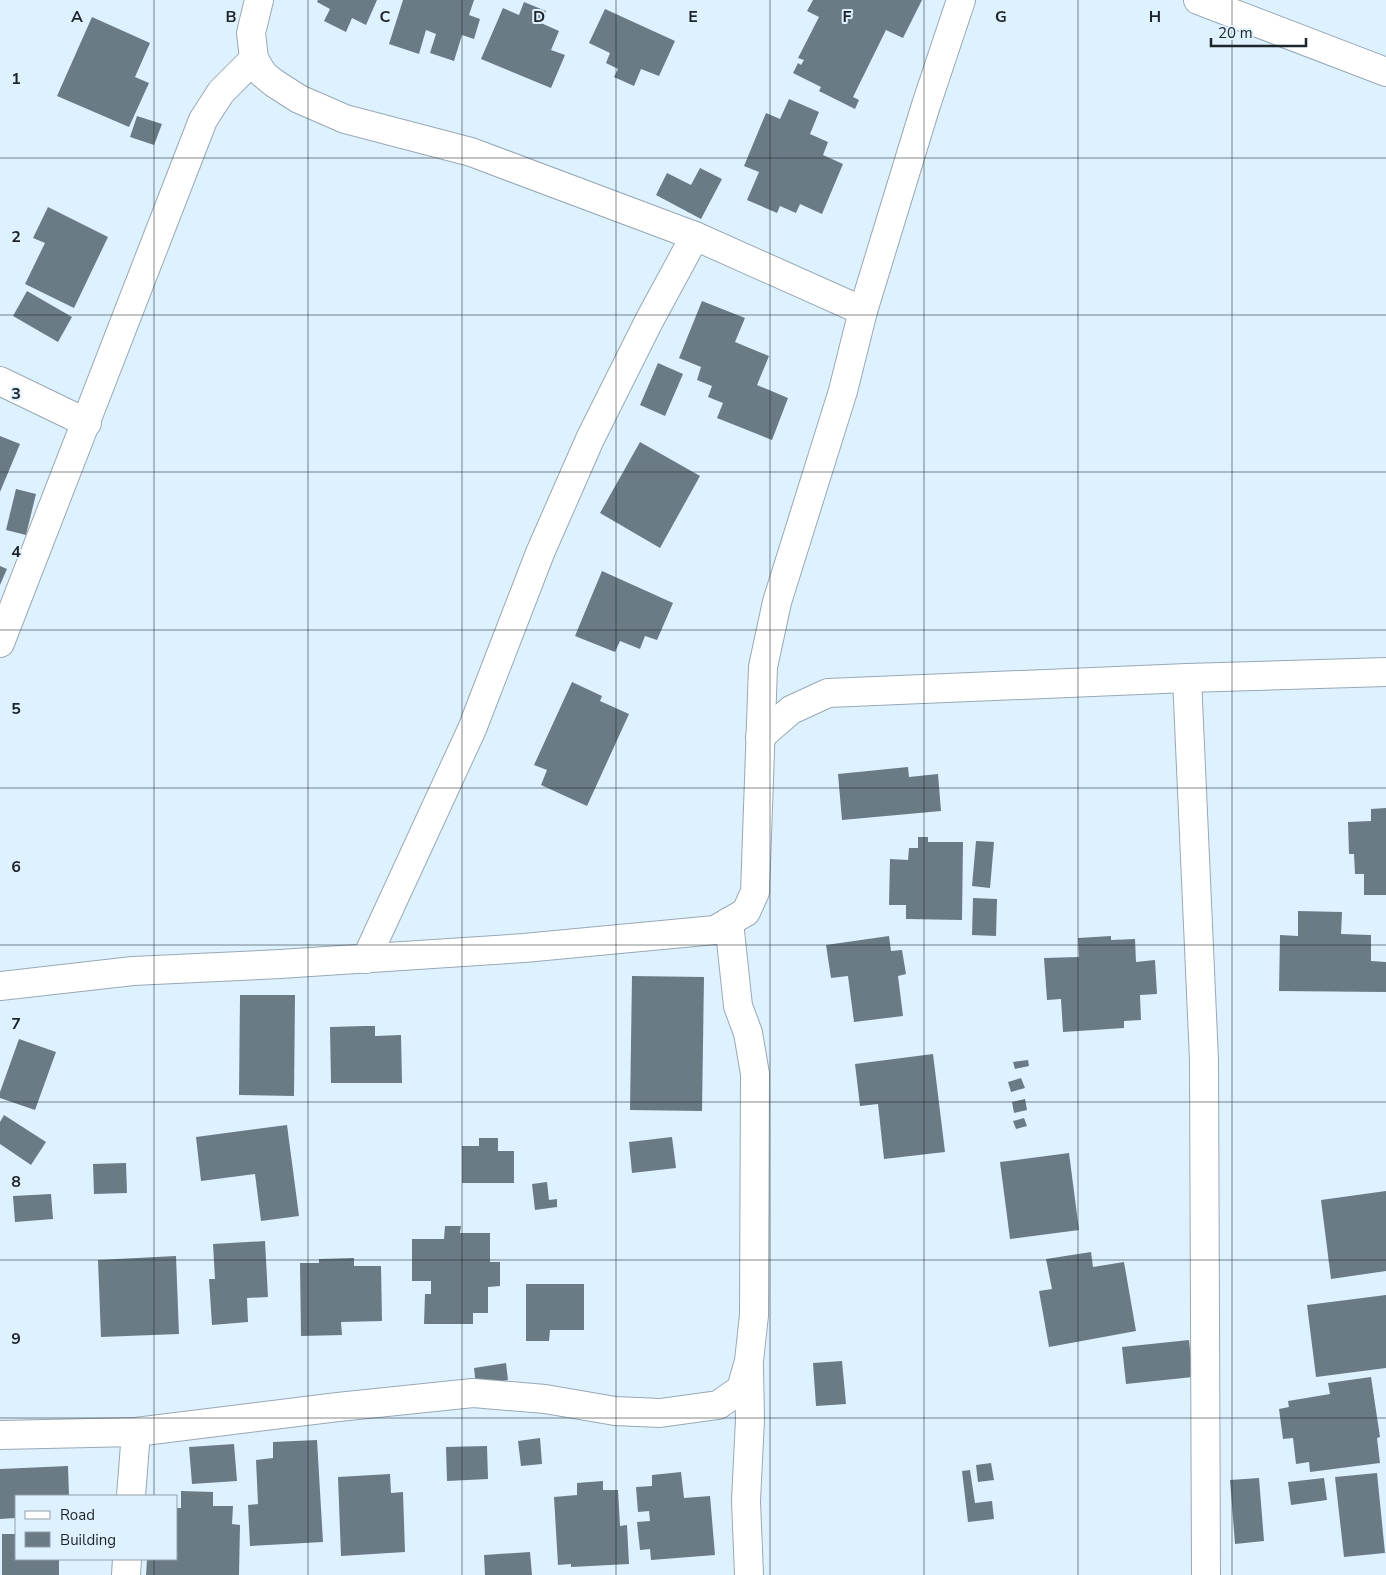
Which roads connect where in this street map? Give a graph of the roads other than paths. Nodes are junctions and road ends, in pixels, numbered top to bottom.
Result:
1 (260, 0) edge
2 (961, 0) edge
3 (1198, 0) edge
4 (254, 59) junction
5 (1386, 72) edge
6 (694, 236) junction
7 (863, 311) junction
8 (0, 381) edge
9 (87, 422) junction
10 (0, 643) edge
11 (1386, 672) edge
12 (1187, 678) junction
13 (760, 737) junction
14 (729, 922) junction
15 (366, 959) junction
16 (0, 986) edge
17 (749, 1361) junction
18 (136, 1432) junction
19 (0, 1435) edge
20 (131, 1495) edge
21 (127, 1560) edge
22 (126, 1575) edge
23 (748, 1575) edge
24 (1206, 1575) edge

1 - 4 street
2 - 7 street
3 - 5 street
4 - 6 street
4 - 9 street
6 - 7 street
6 - 15 street
7 - 13 street
8 - 9 street
9 - 10 street
11 - 12 street
12 - 13 street
12 - 24 street
13 - 14 street
14 - 15 street
14 - 17 street
15 - 16 street
17 - 18 street
17 - 23 street
18 - 19 street
18 - 20 street
21 - 22 street

